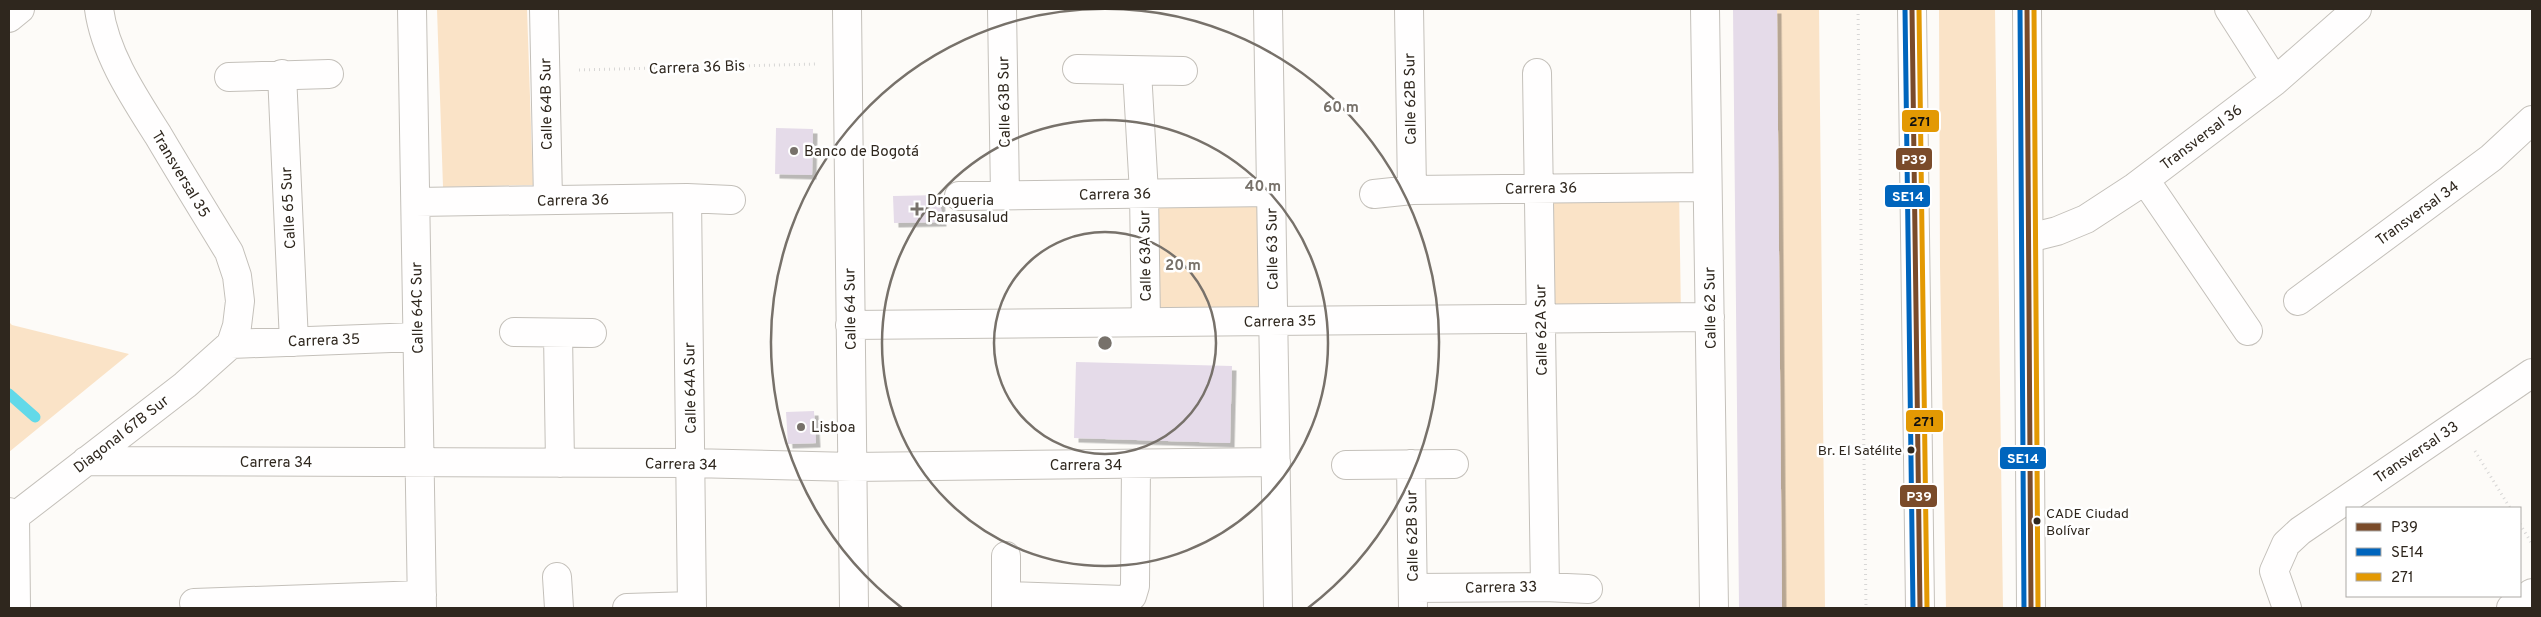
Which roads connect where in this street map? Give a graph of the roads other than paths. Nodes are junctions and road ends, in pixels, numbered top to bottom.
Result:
1 (20, 9) edge
2 (98, 9) edge
3 (412, 9) edge
4 (544, 9) edge
5 (847, 9) edge
6 (1002, 9) edge
7 (1268, 9) edge
8 (1409, 9) edge
9 (1705, 9) edge
10 (1912, 9) edge
11 (2027, 9) edge
12 (2229, 9) edge
13 (2357, 9) edge
14 (9, 18) edge
15 (1077, 69) dead end
16 (1137, 71) junction
17 (1183, 71) dead end
18 (1537, 73) dead end
19 (282, 74) junction
20 (329, 74) dead end
21 (229, 78) dead end
22 (2275, 81) junction
23 (2532, 120) edge
24 (2145, 180) junction
25 (1707, 186) junction
26 (1539, 188) junction
27 (1412, 190) junction
28 (1271, 192) junction
29 (1144, 193) junction
30 (1374, 194) dead end
31 (1005, 195) junction
32 (959, 196) dead end
33 (688, 198) junction
34 (548, 200) junction
35 (731, 200) dead end
36 (416, 202) junction
37 (2029, 238) junction
38 (2298, 300) dead end
39 (1710, 317) junction
40 (1541, 318) junction
41 (1274, 321) junction
42 (1146, 322) junction
43 (850, 326) junction
44 (2248, 331) dead end
45 (514, 332) dead end
46 (592, 333) dead end
47 (558, 334) junction
48 (418, 337) junction
49 (294, 342) junction
50 (231, 344) junction
51 (2532, 373) edge
52 (86, 461) junction
53 (1276, 462) junction
54 (419, 463) junction
55 (560, 463) junction
56 (690, 463) junction
57 (1136, 464) junction
58 (1411, 464) junction
59 (1454, 464) dead end
60 (1346, 465) dead end
61 (852, 467) junction
62 (11, 516) edge
63 (1006, 556) dead end
64 (557, 577) dead end
65 (1545, 587) junction
66 (1588, 589) dead end
67 (2532, 593) edge
68 (1413, 598) edge
69 (194, 602) dead end
70 (422, 602) edge
71 (1006, 602) edge
72 (692, 607) edge
73 (16, 608) edge
74 (559, 608) edge
75 (627, 608) edge
76 (854, 608) edge
77 (1278, 608) edge
78 (1714, 608) edge
79 (1920, 608) edge
80 (2031, 608) edge
81 (2287, 608) edge
82 (2510, 608) edge

1 - 14 street
2 - 50 street, Transversal 35
3 - 36 street, Calle 64C Sur
4 - 34 street, Calle 64B Sur
5 - 43 street, Calle 64 Sur
6 - 31 street, Calle 63B Sur
7 - 28 street, Calle 63 Sur
8 - 27 street, Calle 62B Sur
9 - 25 street, Calle 62 Sur
10 - 79 street
11 - 37 street
12 - 22 street
13 - 22 street, Transversal 36
15 - 16 street
16 - 17 street
16 - 29 street, Calle 63A Sur
18 - 26 street, Calle 62A Sur
19 - 20 street
19 - 21 street
19 - 49 street, Calle 65 Sur
22 - 24 street, Transversal 36
23 - 38 street, Transversal 34
24 - 37 street, Transversal 36
24 - 44 street
25 - 26 street, Carrera 36
25 - 39 street, Calle 62 Sur
26 - 27 street, Carrera 36
26 - 40 street, Calle 62A Sur
27 - 30 street, Carrera 36
28 - 29 street, Carrera 36
28 - 41 street, Calle 63 Sur
29 - 31 street, Carrera 36
29 - 42 street, Calle 63A Sur
31 - 32 street, Carrera 36
33 - 34 street, Carrera 36
33 - 35 street, Carrera 36
33 - 56 street, Calle 64A Sur
34 - 36 street, Carrera 36
36 - 48 street, Calle 64C Sur
37 - 80 street
39 - 40 street, Carrera 35
39 - 78 street, Calle 62 Sur
40 - 41 street, Carrera 35
40 - 65 street, Calle 62A Sur
41 - 42 street, Carrera 35
41 - 53 street, Calle 63 Sur
42 - 43 street, Carrera 35
43 - 61 street, Calle 64 Sur
45 - 47 street
46 - 47 street
47 - 55 street
48 - 49 street, Carrera 35
48 - 54 street, Calle 64C Sur
49 - 50 street, Carrera 35
50 - 52 street, Diagonal 67B Sur
51 - 81 street, Transversal 33
52 - 54 street, Carrera 34
52 - 62 street, Diagonal 67B Sur
53 - 57 street, Carrera 34
53 - 77 street, Calle 63 Sur
54 - 55 street, Carrera 34
54 - 70 street, Calle 64C Sur
55 - 56 street, Carrera 34
56 - 61 street, Carrera 34
56 - 72 street, Calle 64A Sur
57 - 61 street, Carrera 34
57 - 71 street
58 - 59 street
58 - 60 street
58 - 68 street, Calle 62B Sur
61 - 76 street, Calle 64 Sur
62 - 73 street
63 - 71 street
64 - 74 street
65 - 66 street, Carrera 33
65 - 68 street, Carrera 33
67 - 82 street
69 - 70 street
72 - 75 street

